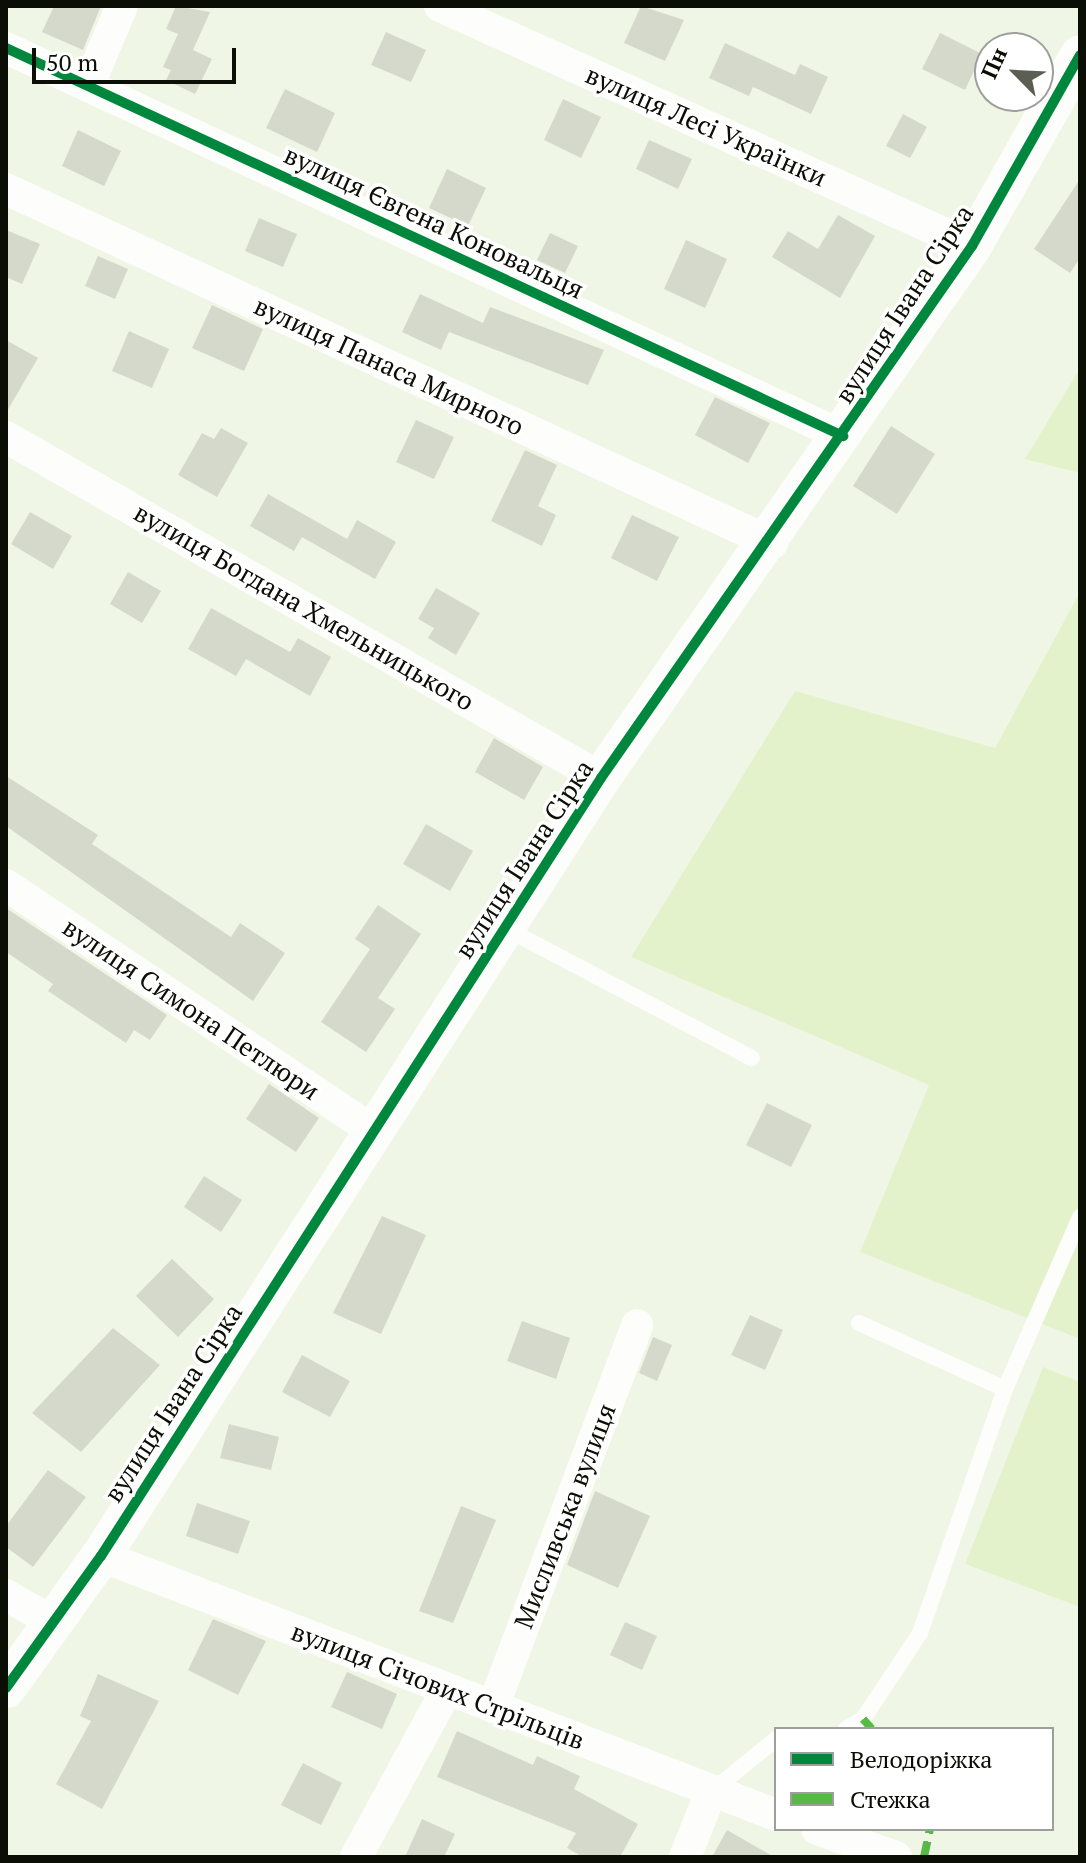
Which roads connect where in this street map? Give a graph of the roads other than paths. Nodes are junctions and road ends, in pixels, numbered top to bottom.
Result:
1 (122, 6) edge
2 (440, 6) edge
3 (6, 48) edge
4 (1080, 55) edge
5 (88, 86) junction
6 (6, 189) edge
7 (972, 246) junction
8 (843, 436) junction
9 (6, 437) edge
10 (772, 543) junction
11 (601, 778) junction
12 (6, 885) edge
13 (505, 928) junction
14 (752, 1058) dead end
15 (375, 1132) junction
16 (1080, 1217) edge
17 (859, 1323) dead end
18 (637, 1325) dead end
19 (1005, 1389) junction
20 (101, 1556) junction
21 (6, 1595) edge
22 (51, 1621) junction
23 (6, 1688) edge
24 (446, 1691) junction
25 (493, 1707) junction
26 (849, 1727) edge
27 (774, 1741) edge
28 (711, 1792) junction
29 (774, 1814) edge
30 (823, 1831) edge
31 (356, 1857) edge
32 (685, 1857) edge
33 (896, 1857) edge

1 - 5 street
2 - 7 street, вулиця Лесі Українки
3 - 5 street, вулиця Євгена Коновальця
4 - 7 street, вулиця Івана Сірка
5 - 8 street, вулиця Євгена Коновальця
6 - 10 street, вулиця Панаса Мирного
7 - 8 street, вулиця Івана Сірка
8 - 10 street, вулиця Івана Сірка
9 - 11 street, вулиця Богдана Хмельницького
10 - 11 street, вулиця Івана Сірка
11 - 13 street, вулиця Івана Сірка
12 - 15 street, вулиця Симона Петлюри
13 - 14 lane
13 - 15 street, вулиця Івана Сірка
15 - 20 street, вулиця Івана Сірка
16 - 19 lane
17 - 19 lane
18 - 25 street, Мисливська вулиця
19 - 26 lane
20 - 22 street, вулиця Івана Сірка
20 - 24 street, вулиця Січових Стрільців
21 - 22 street
22 - 23 street, вулиця Івана Сірка
24 - 25 street, вулиця Січових Стрільців
24 - 31 street
25 - 28 street, вулиця Січових Стрільців
27 - 28 lane
28 - 29 street, вулиця Січових Стрільців
28 - 32 street
30 - 33 street

